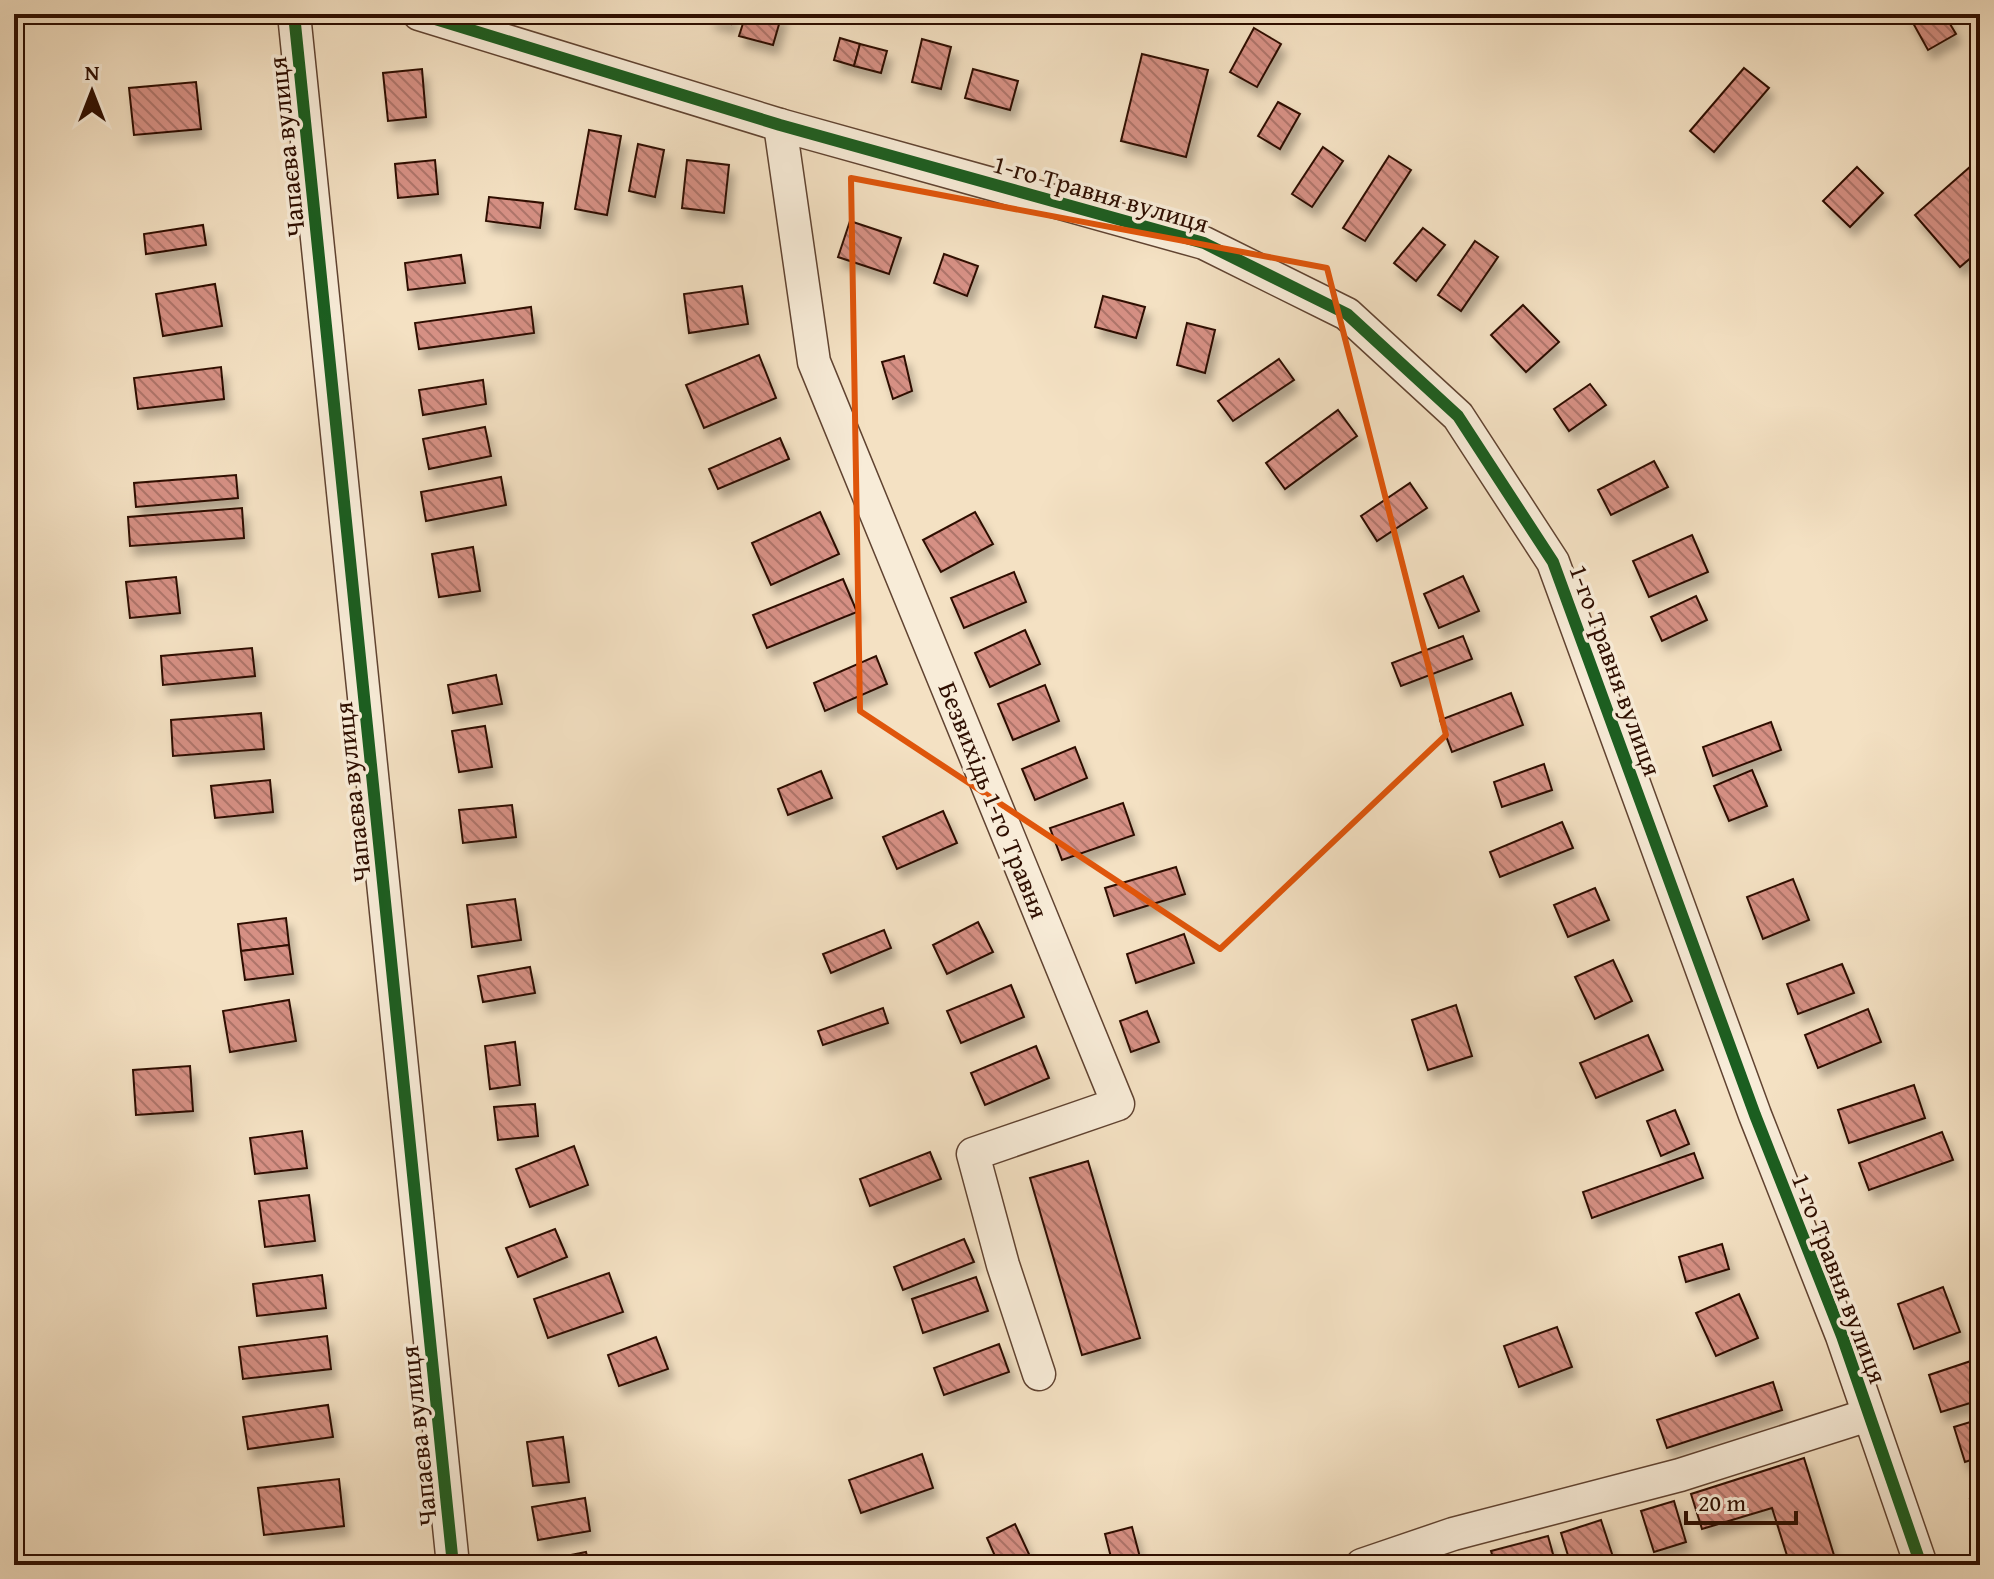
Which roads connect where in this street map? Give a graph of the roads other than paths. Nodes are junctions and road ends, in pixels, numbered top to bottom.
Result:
1 (294, 14) edge
2 (419, 14) edge
3 (780, 125) junction
4 (1039, 1374) dead end
5 (1868, 1415) junction
6 (453, 1565) edge
7 (1362, 1565) edge
8 (1921, 1565) edge

1 - 6 street, Чапаєва вулиця
2 - 3 street, 1-го Травня вулиця
3 - 4 street, Безвихідь 1-го Травня
3 - 5 street, 1-го Травня вулиця
5 - 7 street
5 - 8 street, 1-го Травня вулиця

